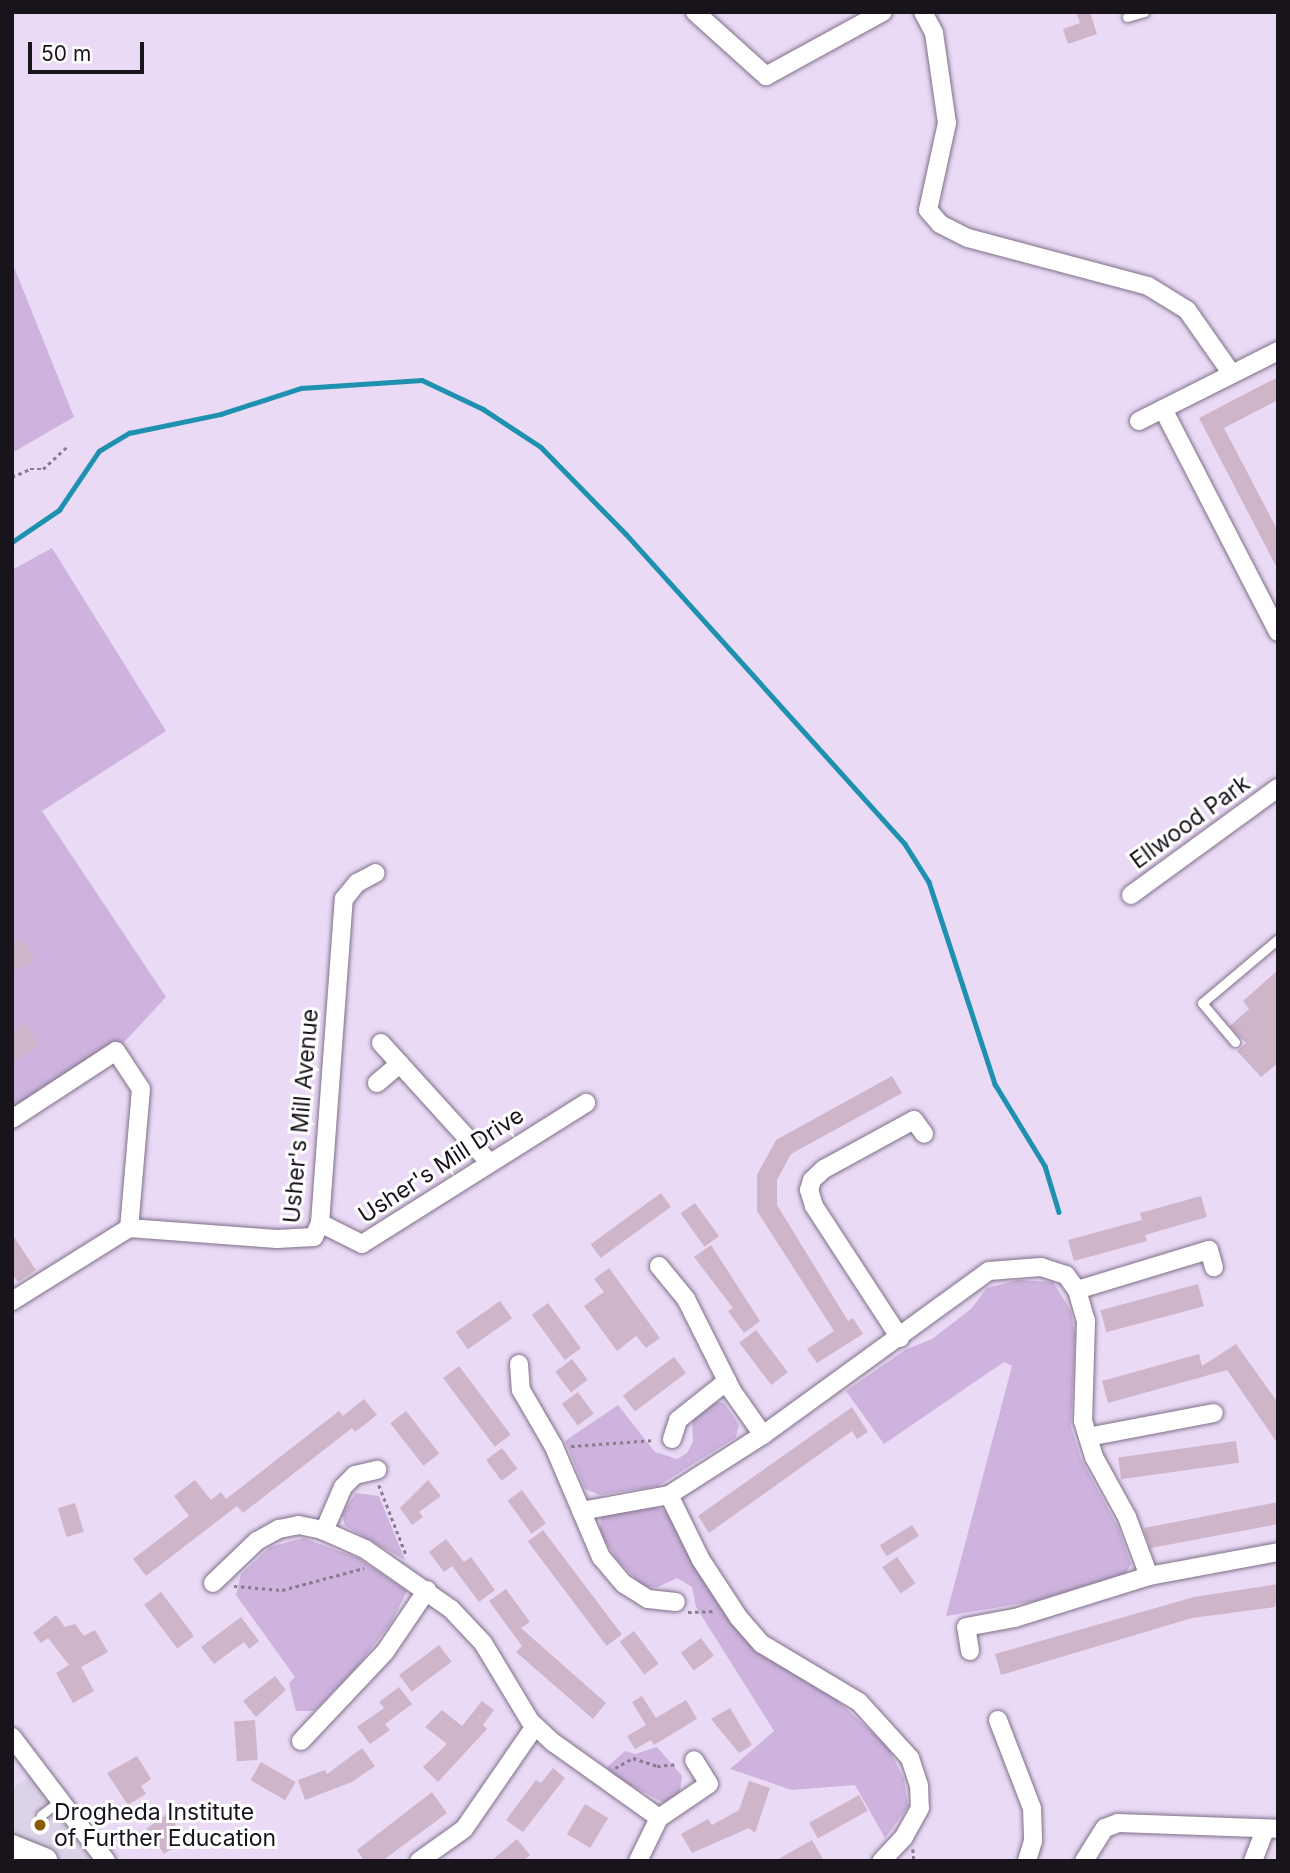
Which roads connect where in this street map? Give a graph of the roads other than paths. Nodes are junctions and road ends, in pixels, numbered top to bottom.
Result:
1 (695, 12) edge
2 (883, 12) edge
3 (923, 12) edge
4 (1144, 12) edge
5 (1127, 17) dead end
6 (1278, 351) edge
7 (1231, 374) junction
8 (1163, 409) junction
9 (1139, 421) dead end
10 (1276, 623) edge
11 (1278, 788) edge
12 (376, 873) dead end
13 (1131, 895) dead end
14 (1278, 939) edge
15 (1235, 1042) dead end
16 (381, 1043) dead end
17 (400, 1064) junction
18 (377, 1083) dead end
19 (586, 1102) dead end
20 (12, 1119) edge
21 (924, 1134) dead end
22 (489, 1162) junction
23 (320, 1223) junction
24 (129, 1228) junction
25 (659, 1266) dead end
26 (1214, 1267) dead end
27 (1077, 1290) junction
28 (12, 1301) edge
29 (900, 1338) junction
30 (519, 1364) dead end
31 (727, 1381) junction
32 (1214, 1413) dead end
33 (763, 1435) junction
34 (1088, 1437) junction
35 (672, 1439) road end
36 (377, 1470) road end
37 (669, 1495) junction
38 (581, 1511) junction
39 (324, 1531) junction
40 (1278, 1552) edge
41 (1149, 1576) junction
42 (213, 1583) road end
43 (427, 1590) junction
44 (677, 1602) road end
45 (970, 1651) dead end
46 (998, 1720) dead end
47 (536, 1726) junction
48 (301, 1741) dead end
49 (14, 1744) edge
50 (694, 1760) road end
51 (58, 1801) junction
52 (40, 1815) dead end
53 (659, 1818) junction
54 (1271, 1829) edge
55 (12, 1848) edge
56 (44, 1861) edge
57 (106, 1861) edge
58 (419, 1861) edge
59 (638, 1861) edge
60 (882, 1861) edge
61 (1027, 1861) edge
62 (1084, 1861) edge
63 (1253, 1861) edge

1 - 2 street
3 - 7 street
4 - 5 lane
6 - 7 street
7 - 8 street
8 - 9 street
8 - 10 street
11 - 13 street, Ellwood Park
12 - 23 street, Usher's Mill Avenue
14 - 15 lane
16 - 17 street
17 - 18 street
17 - 22 street
19 - 22 street, Usher's Mill Drive
20 - 24 street
21 - 29 street
22 - 23 street, Usher's Mill Drive
23 - 24 street, Usher's Mill Avenue
24 - 28 street
25 - 31 street
26 - 27 street
27 - 29 street
27 - 34 street
29 - 33 street
30 - 38 street
31 - 33 street
31 - 35 street
32 - 34 street
33 - 37 street
34 - 41 street
36 - 39 street
37 - 38 street
37 - 60 street
38 - 44 street
39 - 42 street
39 - 43 street
40 - 41 street
41 - 45 street
43 - 47 street
43 - 48 street
46 - 61 street
47 - 53 street
47 - 58 street
49 - 51 street
50 - 53 street
51 - 52 lane
51 - 57 street
53 - 59 street
54 - 62 street
54 - 63 street
55 - 56 street

